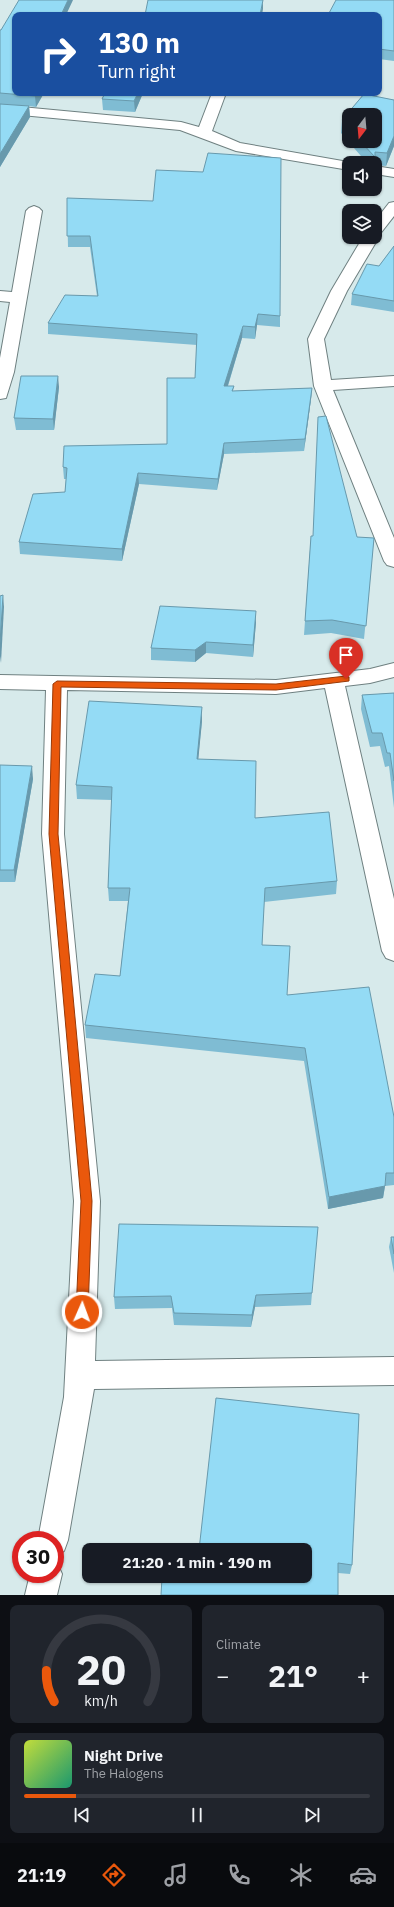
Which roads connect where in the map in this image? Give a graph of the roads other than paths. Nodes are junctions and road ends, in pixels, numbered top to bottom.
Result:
1 (218, 96) edge
2 (0, 109) edge
3 (204, 133) junction
4 (342, 165) edge
5 (382, 171) edge
6 (394, 173) edge
7 (394, 206) edge
8 (34, 211) dead end
9 (383, 225) edge
10 (367, 244) edge
11 (0, 296) edge
12 (19, 298) junction
13 (394, 381) edge
14 (323, 386) junction
15 (0, 394) edge
16 (394, 561) edge
17 (394, 670) edge
18 (334, 681) junction
19 (0, 682) edge
20 (57, 684) junction
21 (394, 947) edge
22 (394, 1371) edge
23 (80, 1375) junction
24 (55, 1531) edge
25 (44, 1583) edge
26 (41, 1595) edge

1 - 3 street
2 - 3 street
3 - 4 street
5 - 6 street
7 - 9 street
8 - 12 street
10 - 14 street
11 - 12 street
12 - 15 street
13 - 14 street
14 - 16 street
17 - 18 street
18 - 20 street
18 - 21 street
19 - 20 street
20 - 23 street
22 - 23 street
23 - 24 street
25 - 26 street

